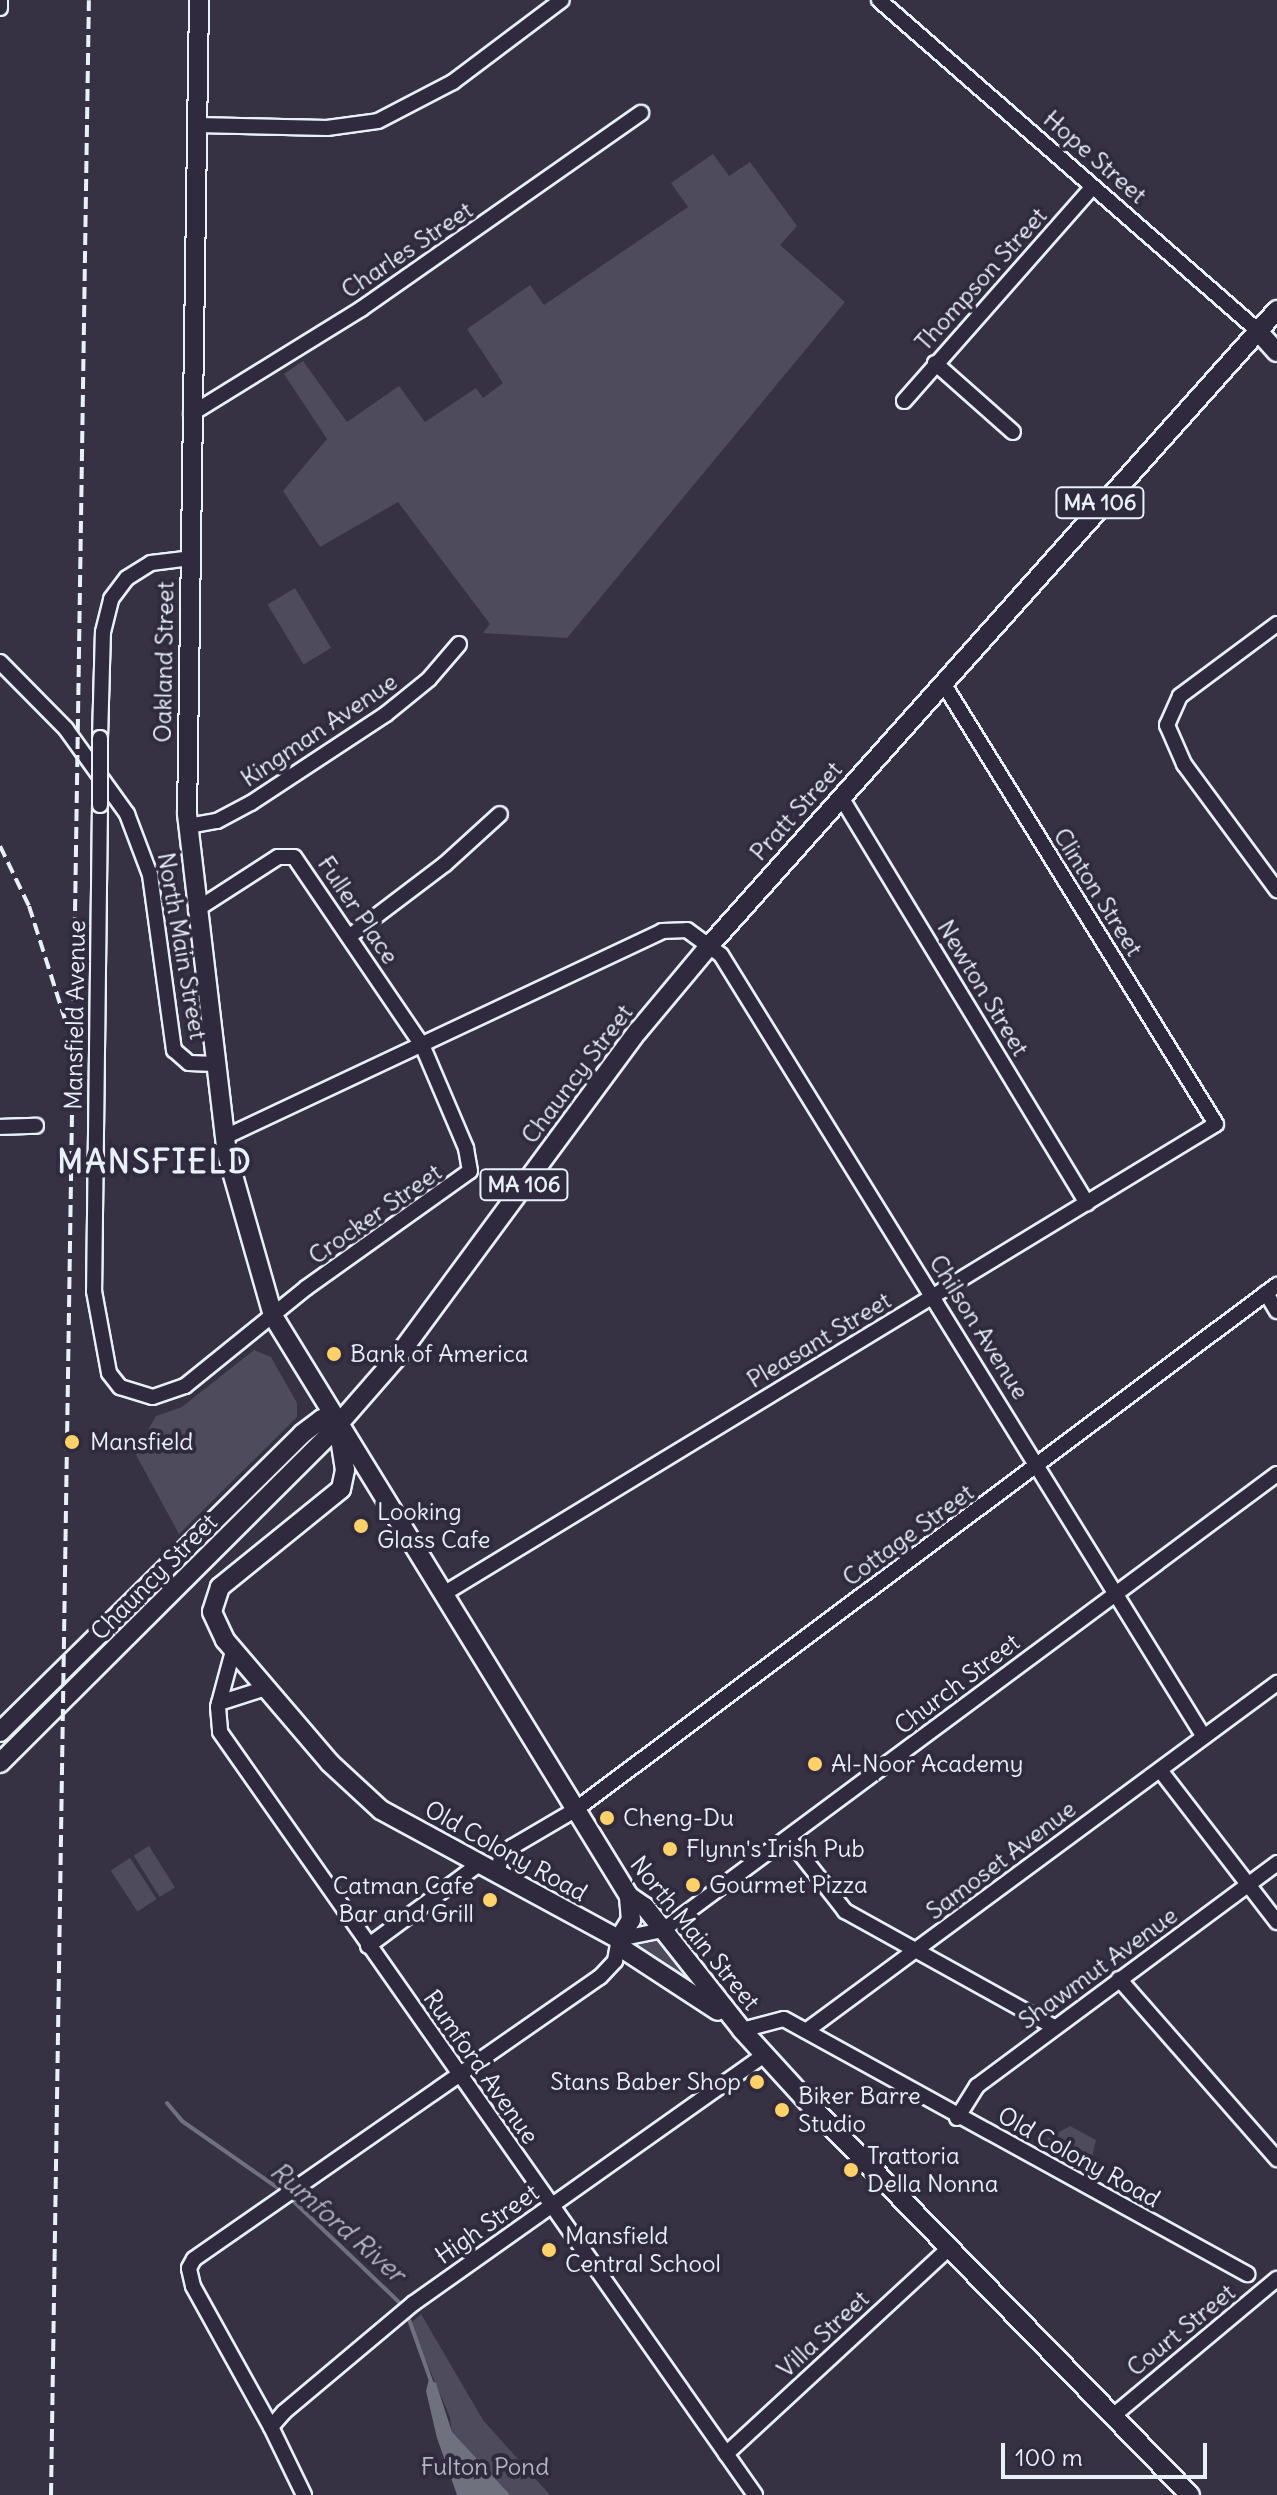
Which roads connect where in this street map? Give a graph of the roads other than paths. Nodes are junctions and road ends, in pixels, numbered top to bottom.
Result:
1 (0, 0) edge
2 (199, 0) edge
3 (562, 0) edge
4 (879, 0) edge
5 (0, 8) edge
6 (641, 113) dead end
7 (197, 125) junction
8 (1092, 188) junction
9 (1277, 310) edge
10 (1256, 329) junction
11 (1277, 352) edge
12 (935, 363) junction
13 (904, 401) dead end
14 (191, 414) junction
15 (1013, 432) dead end
16 (189, 558) junction
17 (1277, 624) edge
18 (459, 644) dead end
19 (0, 662) edge
20 (943, 683) junction
21 (841, 797) junction
22 (500, 814) dead end
23 (188, 826) junction
24 (1277, 890) edge
25 (196, 910) junction
26 (350, 936) junction
27 (709, 946) junction
28 (422, 1045) junction
29 (215, 1064) junction
30 (1216, 1124) joint
31 (36, 1126) dead end
32 (0, 1127) edge
33 (225, 1137) junction
34 (1087, 1203) junction
35 (1272, 1289) edge
36 (933, 1296) junction
37 (1277, 1311) edge
38 (273, 1316) junction
39 (337, 1421) junction
40 (1040, 1466) junction
41 (1277, 1474) edge
42 (341, 1489) junction
43 (393, 1511) junction
44 (445, 1593) junction
45 (1116, 1593) junction
46 (233, 1651) junction
47 (1277, 1683) edge
48 (266, 1688) junction
49 (219, 1703) junction
50 (0, 1732) edge
51 (1204, 1737) junction
52 (0, 1763) edge
53 (1160, 1770) junction
54 (575, 1810) junction
55 (788, 1838) junction
56 (1277, 1863) edge
57 (478, 1865) junction
58 (497, 1874) junction
59 (1248, 1884) junction
60 (629, 1896) junction
61 (1277, 1922) edge
62 (663, 1930) junction
63 (619, 1939) junction
64 (368, 1946) junction
65 (913, 1953) junction
66 (1119, 1979) junction
67 (1054, 2027) junction
68 (742, 2030) junction
69 (806, 2031) junction
70 (764, 2055) junction
71 (458, 2075) junction
72 (957, 2118) junction
73 (1277, 2159) edge
74 (552, 2204) junction
75 (950, 2247) junction
76 (1247, 2274) dead end
77 (1277, 2279) edge
78 (1113, 2416) junction
79 (271, 2427) junction
80 (726, 2454) junction
81 (304, 2495) edge
82 (755, 2495) edge
83 (1190, 2495) edge

1 - 5 street
2 - 7 main road, Oakland Street
3 - 7 street
4 - 8 street, Hope Street
6 - 14 street, Charles Street
7 - 14 main road, Oakland Street
8 - 10 street, Hope Street
8 - 12 street, Thompson Street
9 - 10 main road, Pratt Street / MA 106
10 - 11 main road, Hope Street
10 - 20 main road, Pratt Street / MA 106
12 - 13 street, Thompson Street
12 - 15 street
14 - 16 main road, Oakland Street
16 - 23 main road, Oakland Street
16 - 38 street, Mansfield Avenue, bridge
17 - 24 street
18 - 23 street, Kingman Avenue
19 - 29 street, North Main Street
20 - 21 main road, Pratt Street / MA 106
20 - 30 street, Clinton Street
21 - 27 main road, Pratt Street / MA 106
21 - 34 street, Newton Street
22 - 26 street
23 - 25 main road, Oakland Street
25 - 26 street, Fuller Place
25 - 29 main road, Oakland Street
26 - 28 street, Fuller Place
27 - 28 street
27 - 36 street, Chilson Avenue
27 - 39 main road, Chauncy Street / MA 106
28 - 33 street
28 - 38 street, Crocker Street
29 - 33 main road, Oakland Street
30 - 34 street, Pleasant Street
31 - 32 street
33 - 38 main road, Oakland Street
34 - 36 street, Pleasant Street
35 - 37 street
35 - 40 street, Cottage Street
36 - 40 street, Chilson Avenue
36 - 44 street, Pleasant Street
38 - 39 main road, North Main Street
39 - 42 main road
39 - 43 main road, North Main Street
39 - 50 main road, Chauncy Street / MA 106
39 - 52 main road, Chauncy Street / MA 106
40 - 45 street, Chilson Avenue
40 - 54 street, Cottage Street
41 - 45 street, Church Street
42 - 43 main road
42 - 46 main road, Old Colony Road
43 - 44 main road, North Main Street
44 - 54 main road, North Main Street
45 - 51 street, Chilson Avenue
45 - 55 street, Church Street
46 - 48 main road, Old Colony Road
46 - 49 street, Rumford Avenue
47 - 51 street, Samoset Avenue
48 - 49 street
48 - 57 main road, Old Colony Road
49 - 64 street, Rumford Avenue
51 - 53 street, Samoset Avenue
53 - 59 street
53 - 65 street, Samoset Avenue
54 - 58 street, Cottage Street
54 - 60 main road, North Main Street
55 - 62 street, Church Street
55 - 65 street
56 - 59 street, Shawmut Avenue
57 - 58 main road, Old Colony Road
57 - 64 street
58 - 63 main road, Old Colony Road
59 - 61 street
59 - 66 street, Shawmut Avenue
60 - 62 main road, North Main Street
60 - 63 main road
62 - 63 street
62 - 68 main road, North Main Street
63 - 68 main road, Old Colony Road
63 - 71 street
64 - 71 street, Rumford Avenue
65 - 67 street
65 - 69 street, Samoset Avenue
66 - 67 street, Shawmut Avenue
66 - 73 street
67 - 72 street, Shawmut Avenue
68 - 69 street
68 - 70 main road, North Main Street
69 - 72 street, Old Colony Road
70 - 74 street, High Street
70 - 75 main road, North Main Street
71 - 74 street, Rumford Avenue
71 - 79 street
72 - 76 street, Old Colony Road
74 - 79 street, High Street
74 - 80 street, Rumford Avenue
75 - 78 main road, North Main Street
75 - 80 street, Villa Street
77 - 78 street, Court Street
78 - 83 main road, North Main Street
79 - 81 street
80 - 82 street, Rumford Avenue

